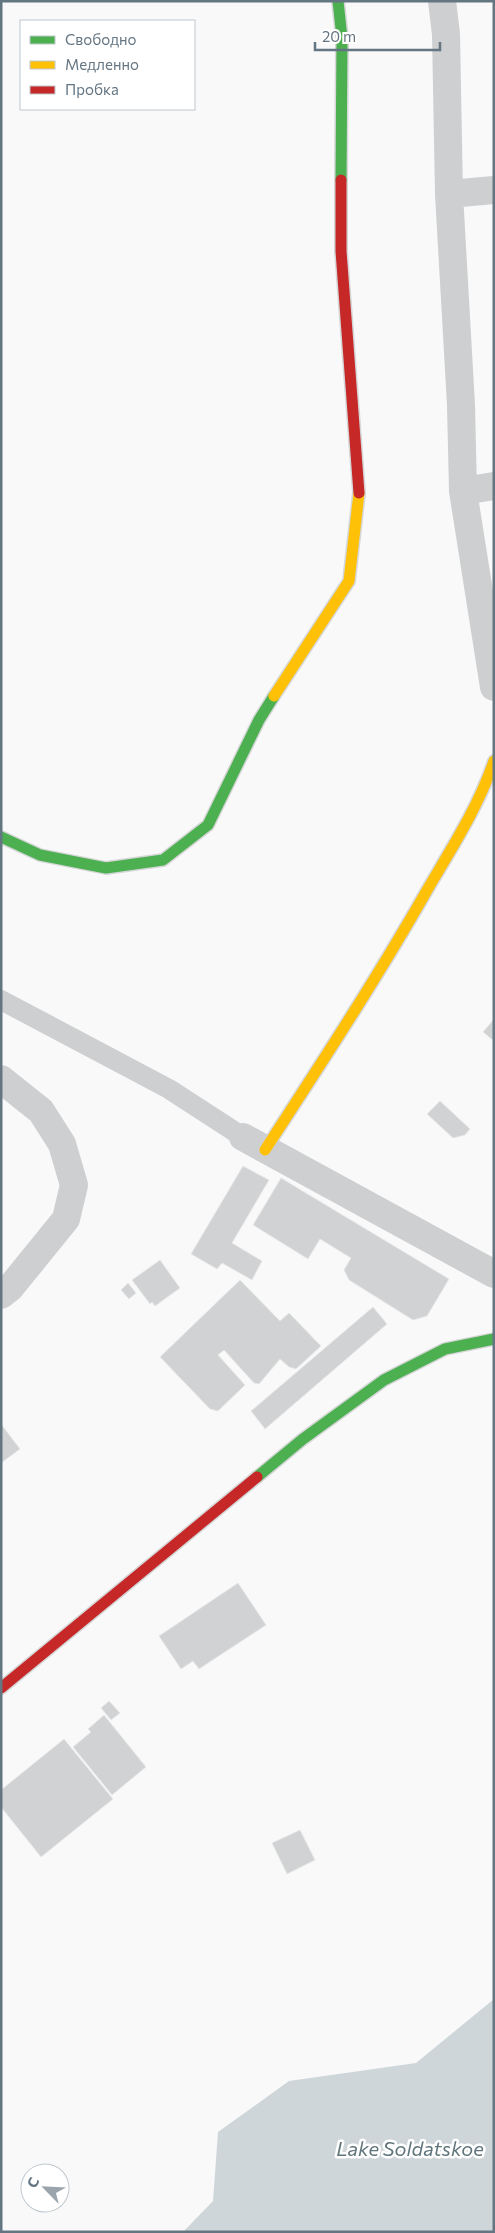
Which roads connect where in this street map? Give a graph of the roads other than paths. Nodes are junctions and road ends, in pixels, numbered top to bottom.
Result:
1 (338, 1) edge
2 (442, 1) edge
3 (494, 190) edge
4 (449, 194) junction
5 (494, 486) edge
6 (462, 491) junction
7 (494, 687) edge
8 (494, 761) edge
9 (1, 837) edge
10 (1, 1000) edge
11 (1, 1079) edge
12 (254, 1144) junction
13 (494, 1274) edge
14 (1, 1295) edge
15 (494, 1339) edge
16 (1, 1688) edge

1 - 9 street
2 - 4 street
3 - 4 street
4 - 6 street
5 - 6 street
6 - 7 street
8 - 12 street
10 - 12 lane
11 - 14 street
12 - 13 street
15 - 16 street

